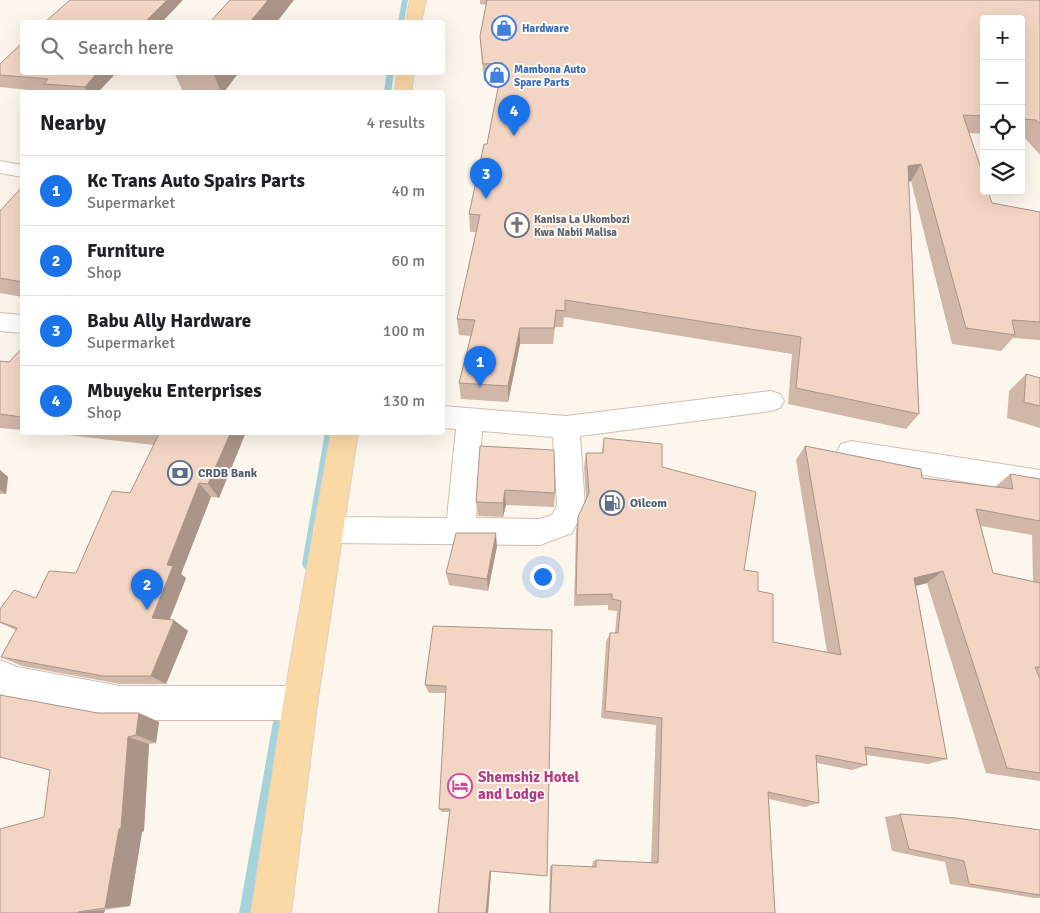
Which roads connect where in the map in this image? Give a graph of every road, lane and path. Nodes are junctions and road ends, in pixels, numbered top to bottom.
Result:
1 (418, 0) edge
2 (414, 20) edge
3 (406, 75) edge
4 (403, 90) edge
5 (0, 167) edge
6 (20, 171) edge
7 (0, 322) edge
8 (20, 324) edge
9 (771, 401) dead end
10 (445, 417) edge
11 (470, 419) junction
12 (566, 427) junction
13 (344, 435) edge
14 (851, 452) dead end
15 (1040, 482) edge
16 (328, 530) junction
17 (460, 531) junction
18 (0, 677) edge
19 (301, 698) junction
20 (271, 913) edge

1 - 2 main road
3 - 4 main road
5 - 6 street
7 - 8 street
9 - 12 street
10 - 11 street
11 - 12 street
11 - 17 street
12 - 17 street
13 - 16 main road
14 - 15 street
16 - 17 street
16 - 19 main road
18 - 19 street
19 - 20 main road

